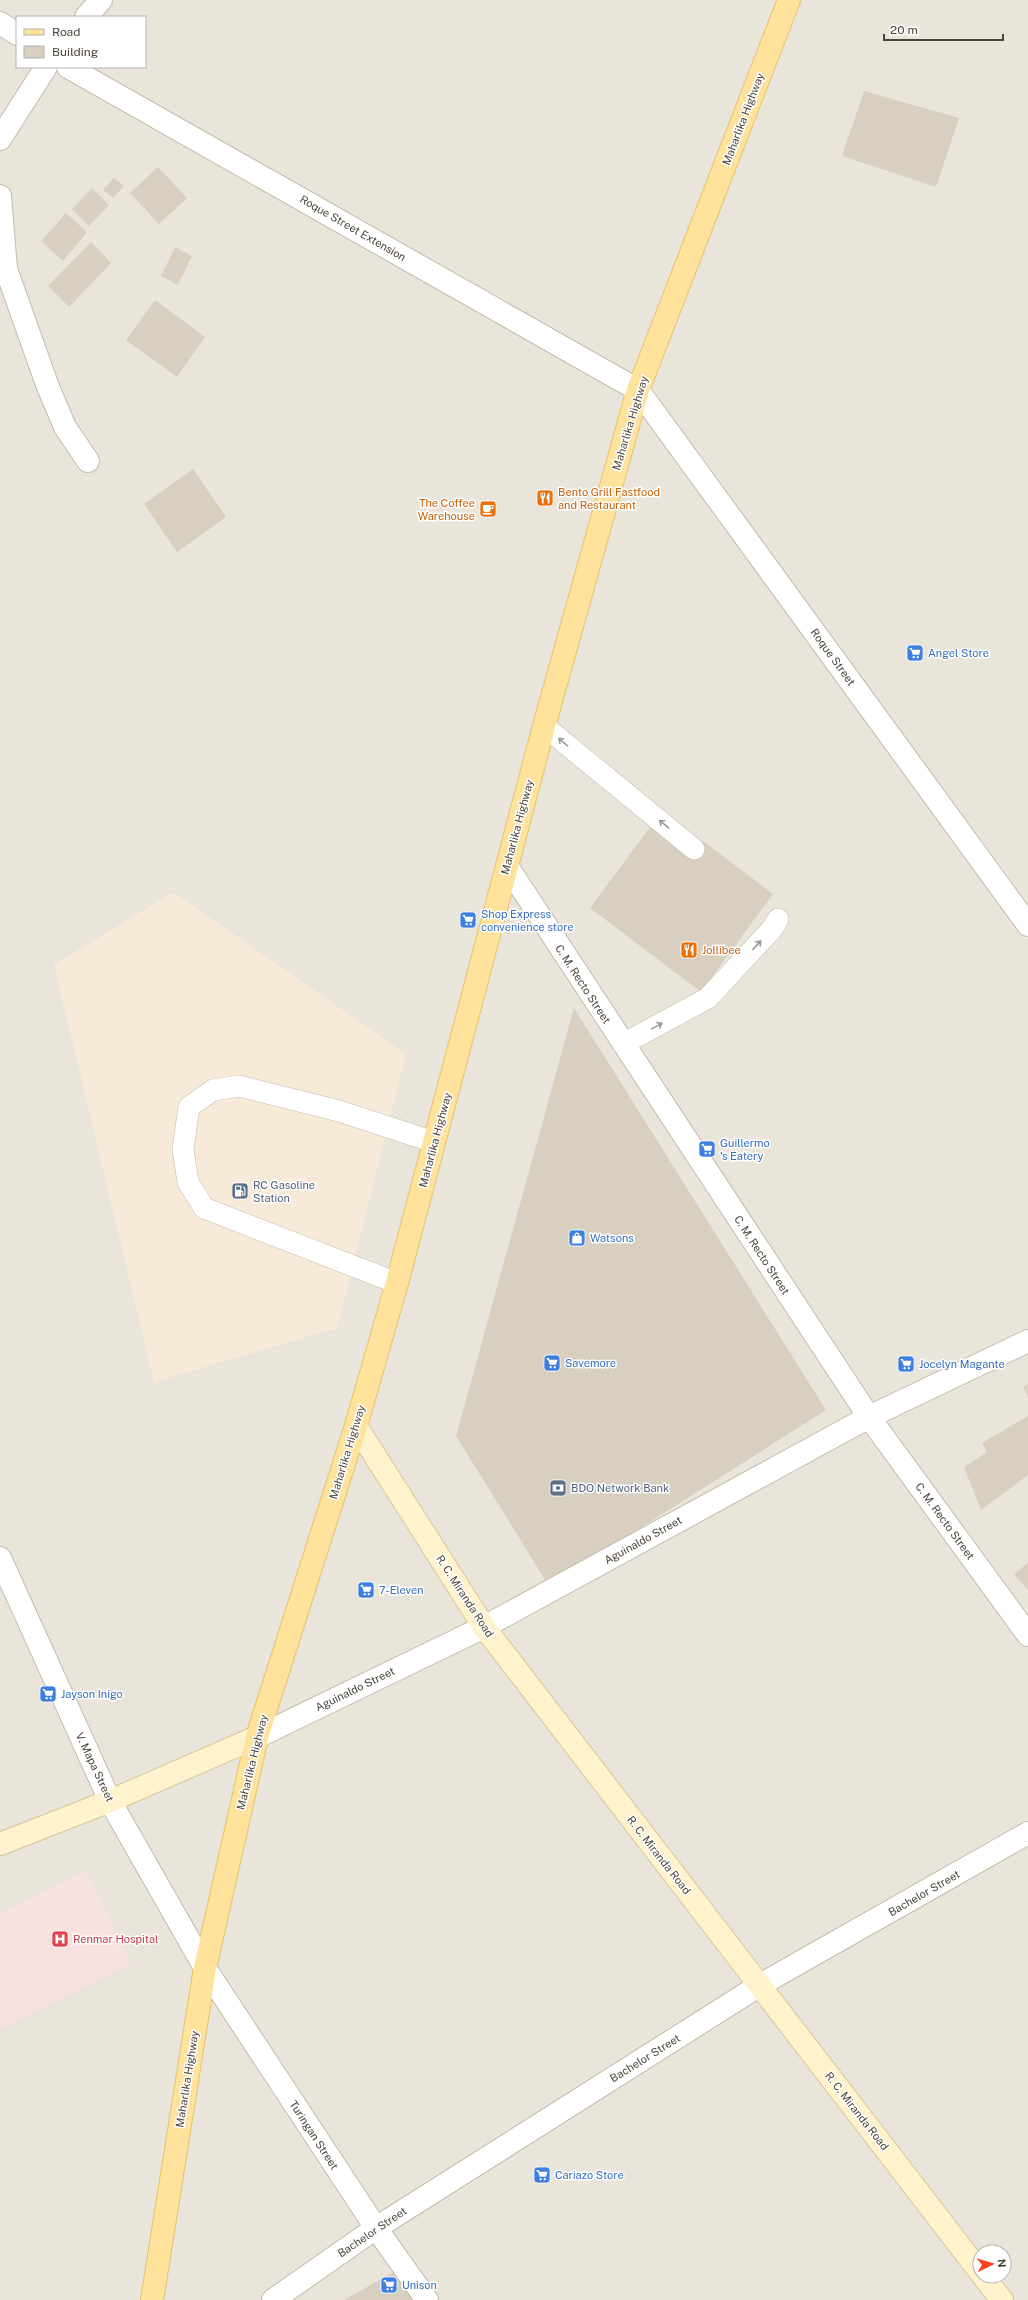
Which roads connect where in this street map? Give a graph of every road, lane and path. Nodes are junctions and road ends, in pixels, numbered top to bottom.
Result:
1 (101, 0) edge
2 (789, 0) edge
3 (87, 16) edge
4 (0, 22) edge
5 (16, 33) edge
6 (45, 68) edge
7 (70, 68) edge
8 (0, 139) edge
9 (0, 196) edge
10 (638, 390) junction
11 (88, 462) dead end
12 (544, 726) junction
13 (694, 849) dead end
14 (507, 866) junction
15 (778, 919) dead end
16 (1028, 925) edge
17 (623, 1044) junction
18 (434, 1142) junction
19 (396, 1282) junction
20 (1028, 1341) edge
21 (869, 1417) junction
22 (356, 1426) junction
23 (0, 1558) edge
24 (484, 1627) junction
25 (1028, 1635) edge
26 (257, 1737) junction
27 (110, 1801) junction
28 (1028, 1834) edge
29 (0, 1844) edge
30 (205, 1968) junction
31 (760, 1985) junction
32 (376, 2228) junction
33 (972, 2262) edge
34 (989, 2284) edge
35 (152, 2300) edge
36 (274, 2300) edge
37 (427, 2300) edge
38 (1002, 2300) edge

1 - 3 street
2 - 10 main road, Maharlika Highway
4 - 5 street
6 - 8 street
7 - 10 street, Roque Street Extension
9 - 11 street
10 - 12 main road, Maharlika Highway
10 - 16 street, Roque Street
13 -> 12 lane
12 - 14 main road, Maharlika Highway
14 - 17 street, C. M. Recto Street
14 - 18 main road, Maharlika Highway
17 -> 15 lane
17 - 21 street, C. M. Recto Street
18 - 19 main road, Maharlika Highway
18 - 19 lane
19 - 22 main road, Maharlika Highway
20 - 21 street, Aguinaldo Street
21 - 24 street, Aguinaldo Street
21 - 25 street, C. M. Recto Street
22 - 24 main road, R. C. Miranda Road
22 - 26 main road, Maharlika Highway
23 - 27 street, V. Mapa Street
24 - 26 street, Aguinaldo Street
24 - 31 main road, R. C. Miranda Road
26 - 27 main road
26 - 30 main road, Maharlika Highway
27 - 29 main road
27 - 30 street, V. Mapa Street
28 - 31 street, Bachelor Street
30 - 32 street, Turingan Street
30 - 35 main road, Maharlika Highway
31 - 32 street, Bachelor Street
31 - 33 main road, R. C. Miranda Road
32 - 36 street, Bachelor Street
32 - 37 street, Turingan Street
34 - 38 main road

